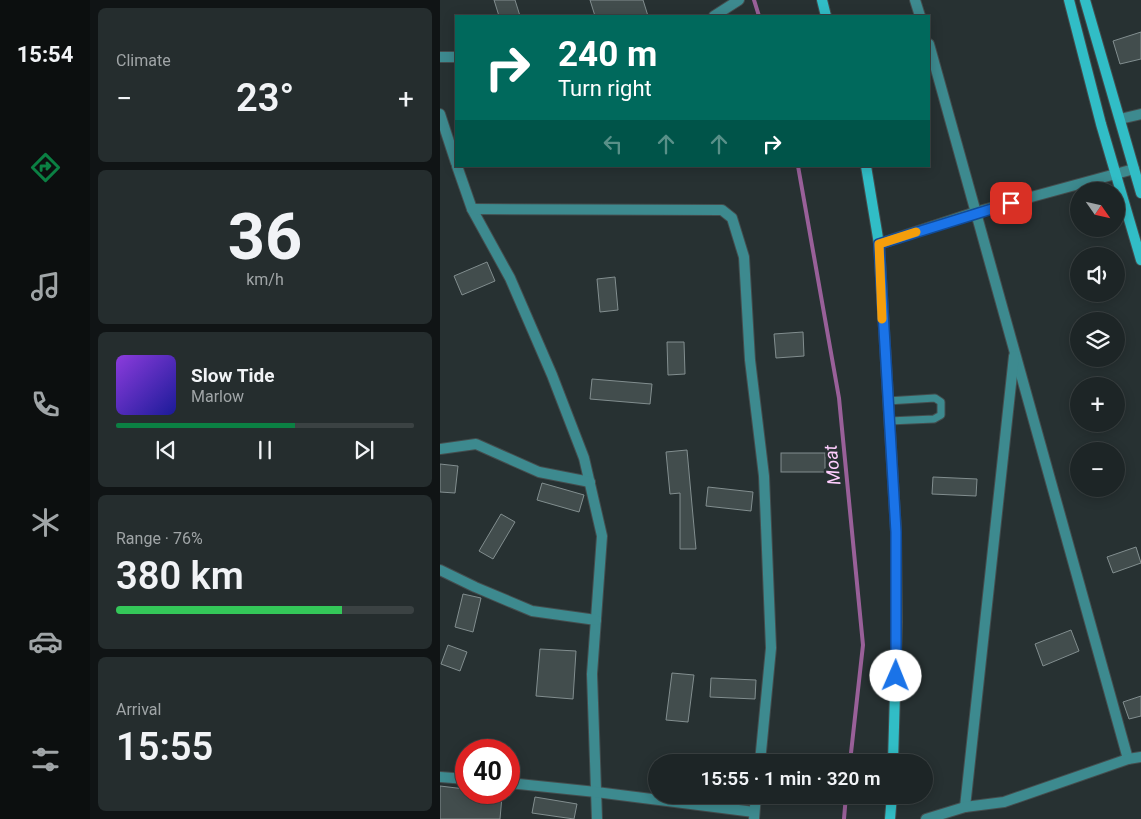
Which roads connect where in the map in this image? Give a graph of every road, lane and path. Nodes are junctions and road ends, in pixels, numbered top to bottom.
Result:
1 (739, 0) edge
2 (822, 0) edge
3 (915, 0) edge
4 (1069, 0) edge
5 (1085, 0) edge
6 (716, 15) edge
7 (826, 15) edge
8 (920, 15) edge
9 (930, 48) edge
10 (440, 57) edge
11 (455, 57) edge
12 (440, 114) edge
13 (1141, 114) edge
14 (1120, 119) junction
15 (455, 159) edge
16 (458, 167) edge
17 (866, 167) edge
18 (1134, 169) junction
19 (1117, 175) junction
20 (1141, 193) edge
21 (472, 209) junction
22 (976, 212) junction
23 (879, 244) junction
24 (1141, 260) edge
25 (1014, 350) junction
26 (887, 400) junction
27 (889, 421) junction
28 (440, 449) edge
29 (590, 482) junction
30 (440, 570) edge
31 (596, 620) junction
32 (761, 754) edge
33 (893, 754) edge
34 (1141, 757) edge
35 (1128, 759) junction
36 (440, 777) edge
37 (455, 778) edge
38 (520, 784) edge
39 (596, 792) junction
40 (891, 804) edge
41 (965, 807) junction
42 (754, 815) edge
43 (597, 819) edge
44 (890, 819) edge
45 (926, 819) edge

1 - 6 street
2 - 7 street
3 - 8 street
4 - 19 street
5 - 14 street
9 - 22 street
10 - 11 street
12 - 15 street
13 - 14 street
14 - 18 street
16 - 21 street
17 - 23 street
18 - 19 street
18 - 20 street
19 - 22 street
19 - 24 street
21 - 29 street
21 - 32 street
22 - 23 street
22 - 25 street
23 - 26 street
25 - 35 street
25 - 41 street
26 - 27 street
26 - 27 lane
27 - 33 street
28 - 29 street
29 - 31 street
30 - 31 street
31 - 39 street
34 - 35 street
35 - 41 street
36 - 37 street
38 - 39 street
39 - 42 street
39 - 43 street
40 - 44 street
41 - 45 street

